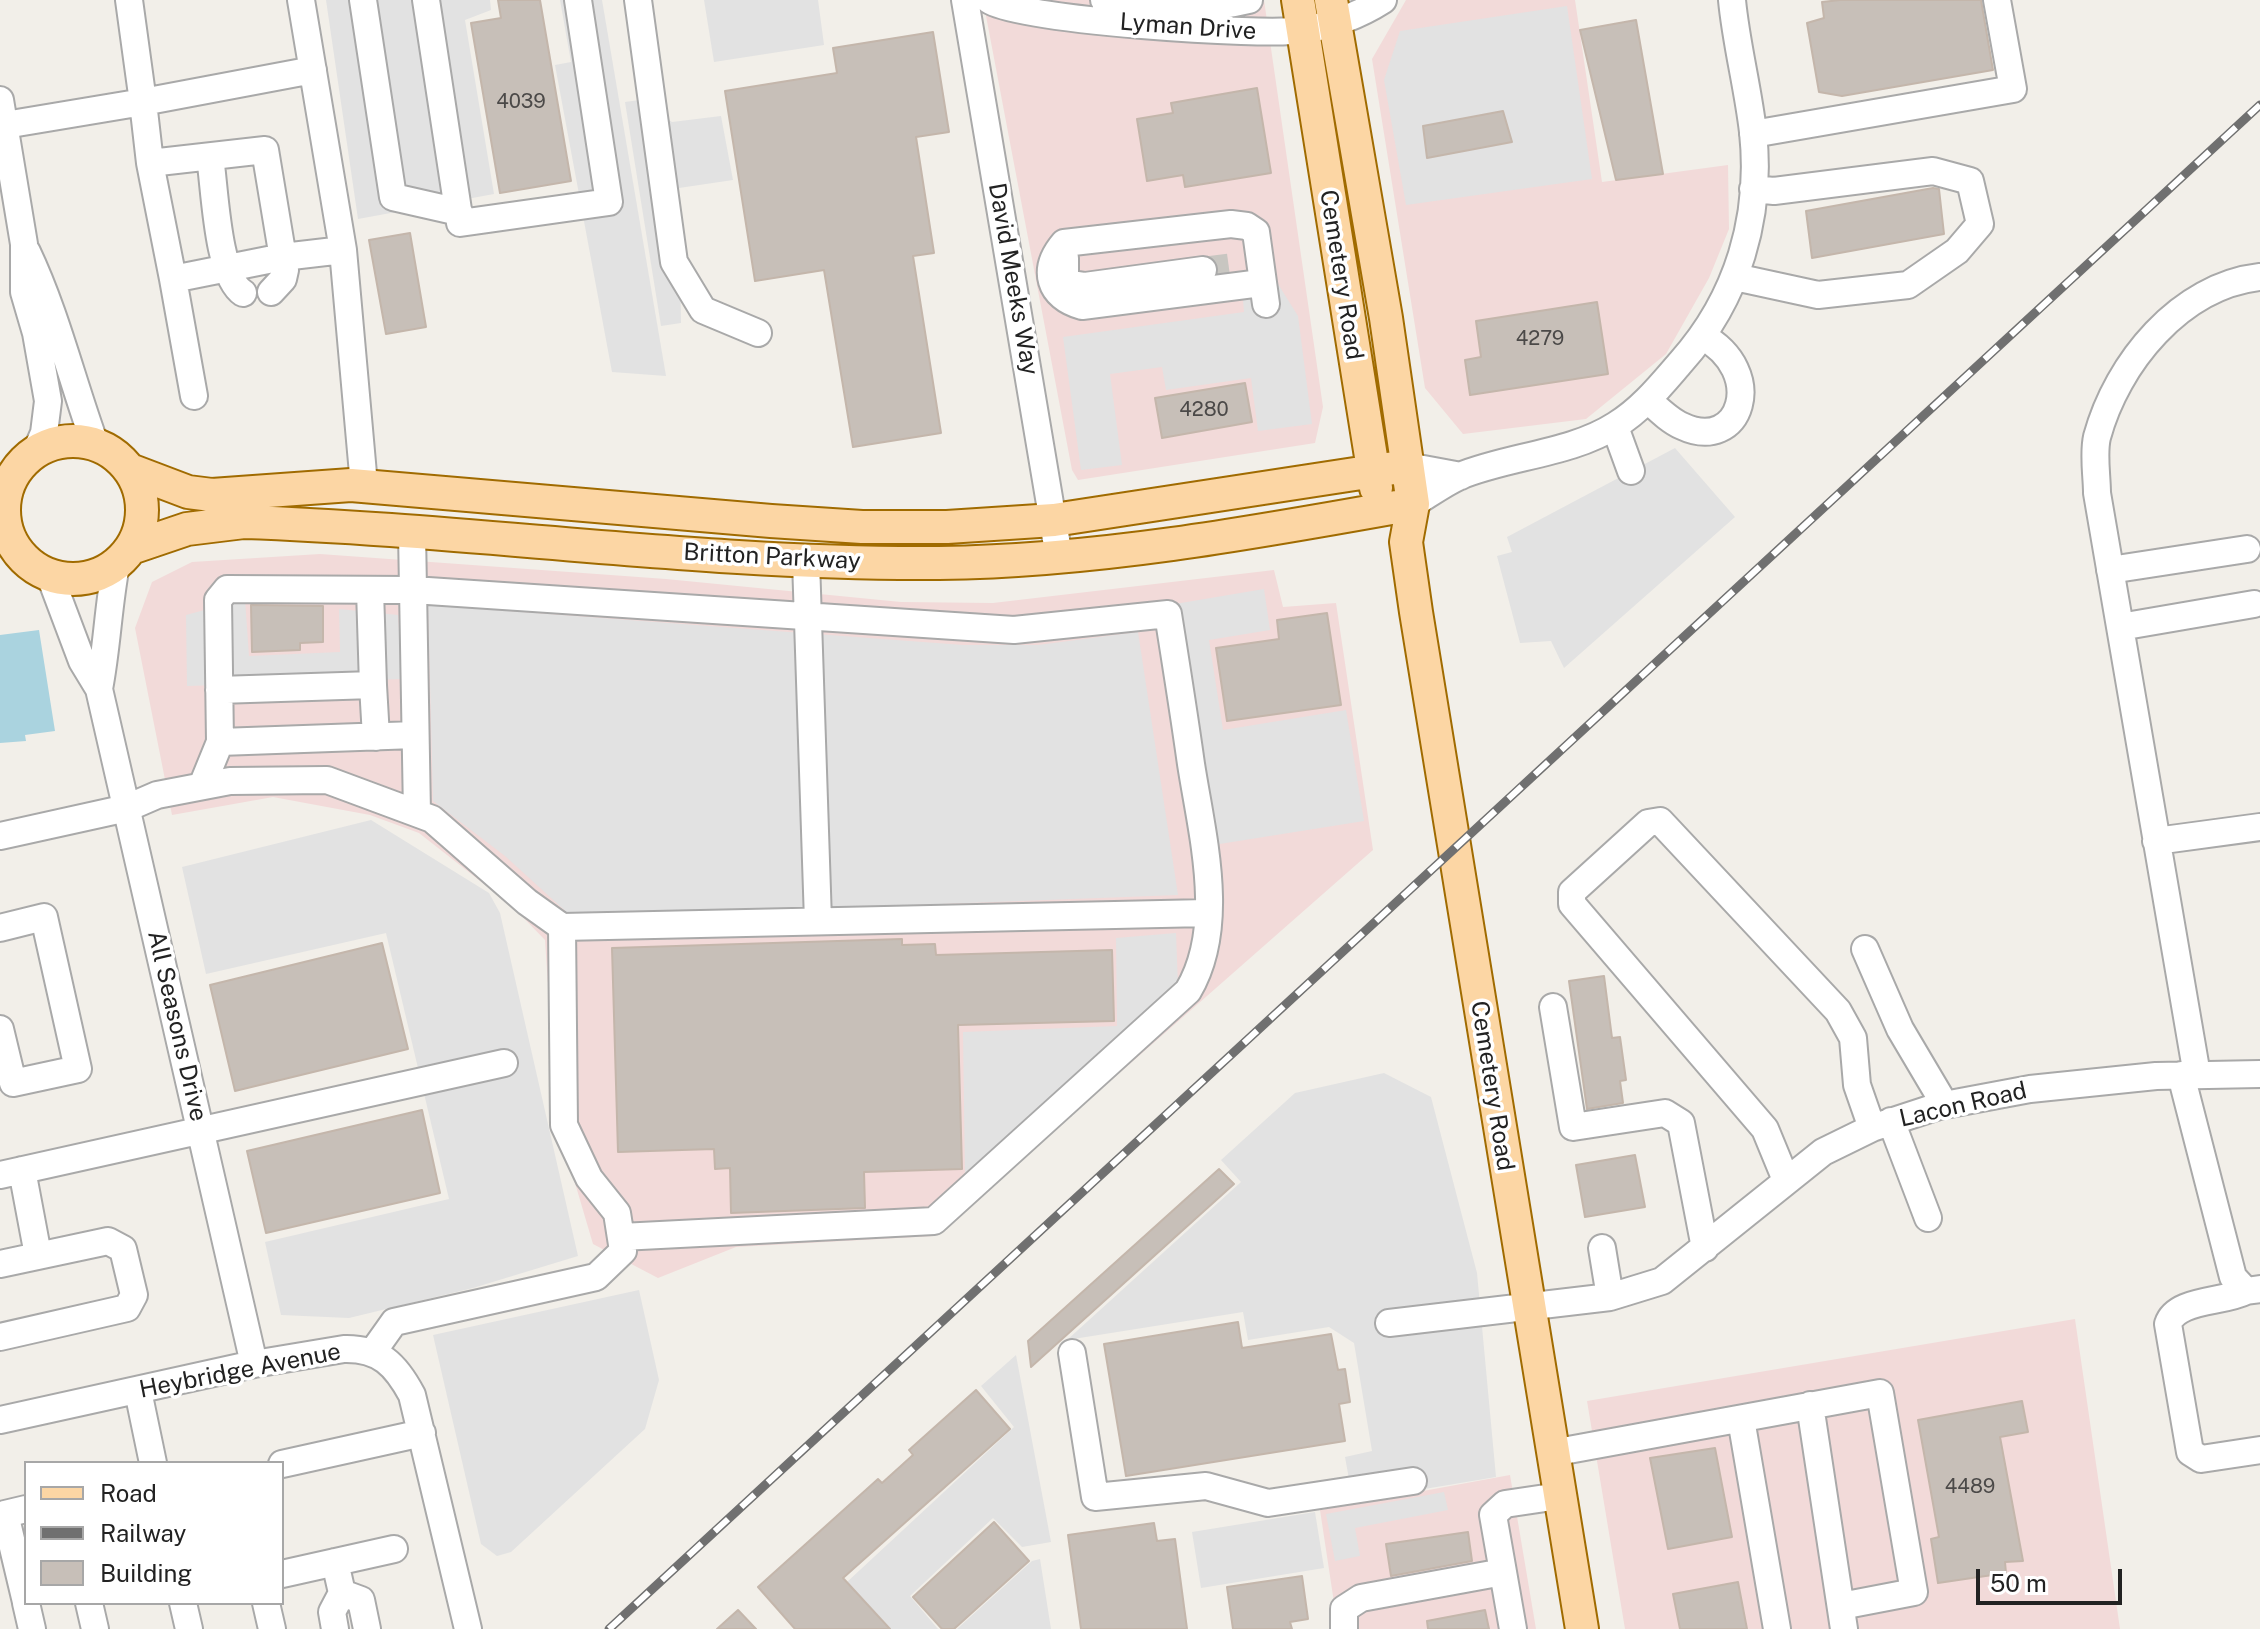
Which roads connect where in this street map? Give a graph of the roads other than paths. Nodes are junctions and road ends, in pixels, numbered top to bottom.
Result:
1 (129, 0) edge
2 (301, 0) edge
3 (363, 0) edge
4 (426, 0) edge
5 (578, 0) edge
6 (638, 0) edge
7 (965, 0) edge
8 (989, 0) edge
9 (1104, 0) edge
10 (1249, 0) edge
11 (1383, 0) edge
12 (1732, 0) edge
13 (1997, 0) edge
14 (1333, 12) edge
15 (1300, 15) edge
16 (313, 70) junction
17 (143, 102) junction
18 (3, 112) edge
19 (1753, 134) junction
20 (210, 157) junction
21 (150, 163) junction
22 (1753, 189) junction
23 (459, 212) junction
24 (1109, 237) junction
25 (24, 244) junction
26 (343, 250) junction
27 (283, 257) junction
28 (226, 268) junction
29 (1203, 270) tunnel mouth
30 (1735, 277) junction
31 (2260, 277) edge
32 (173, 279) junction
33 (1049, 279) junction
34 (1014, 286) junction
35 (271, 292) dead end
36 (243, 293) dead end
37 (758, 333) dead end
38 (1702, 336) junction
39 (194, 396) dead end
40 (1648, 400) junction
41 (1615, 427) junction
42 (95, 444) junction
43 (18, 464) edge
44 (1407, 466) junction
45 (1372, 468) junction
46 (130, 470) junction
47 (1631, 471) dead end
48 (1461, 476) junction
49 (364, 485) junction
50 (1413, 504) junction
51 (1381, 509) junction
52 (1054, 520) junction
53 (412, 533) junction
54 (1406, 542) junction
55 (7, 545) edge
56 (2247, 549) dead end
57 (123, 557) junction
58 (1059, 557) junction
59 (806, 561) junction
60 (2110, 570) junction
61 (50, 576) junction
62 (370, 590) junction
63 (413, 590) junction
64 (2254, 604) dead end
65 (808, 618) junction
66 (2120, 627) junction
67 (373, 685) junction
68 (99, 689) junction
69 (219, 690) junction
70 (415, 735) junction
71 (376, 737) junction
72 (298, 739) junction
73 (220, 742) junction
74 (300, 781) junction
75 (202, 786) junction
76 (127, 808) junction
77 (417, 813) junction
78 (2260, 827) edge
79 (0, 836) edge
80 (2156, 841) junction
81 (1207, 913) junction
82 (818, 921) junction
83 (562, 927) junction
84 (0, 928) edge
85 (1865, 949) dead end
86 (1553, 1007) dead end
87 (0, 1029) edge
88 (504, 1063) dead end
89 (2260, 1074) edge
90 (2189, 1075) junction
91 (1945, 1105) junction
92 (1881, 1125) junction
93 (200, 1129) junction
94 (11, 1172) edge
95 (1786, 1180) junction
96 (1928, 1218) dead end
97 (621, 1237) junction
98 (1602, 1248) dead end
99 (1705, 1248) junction
100 (38, 1255) junction
101 (0, 1264) edge
102 (2253, 1290) edge
103 (1610, 1297) junction
104 (1527, 1307) junction
105 (1389, 1323) dead end
106 (0, 1337) edge
107 (372, 1353) junction
108 (1072, 1353) dead end
109 (254, 1364) junction
110 (138, 1391) junction
111 (1810, 1405) junction
112 (1741, 1419) junction
113 (0, 1420) edge
114 (422, 1433) junction
115 (2260, 1450) edge
116 (1552, 1453) junction
117 (153, 1461) edge
118 (284, 1464) edge
119 (1413, 1481) dead end
120 (1559, 1496) junction
121 (24, 1509) edge
122 (394, 1549) dead end
123 (335, 1562) junction
124 (1503, 1572) junction
125 (284, 1574) edge
126 (342, 1593) junction
127 (19, 1601) edge
128 (89, 1605) edge
129 (183, 1605) edge
130 (266, 1605) edge
131 (1842, 1617) edge
132 (32, 1629) edge
133 (95, 1629) edge
134 (189, 1629) edge
135 (272, 1629) edge
136 (335, 1629) edge
137 (367, 1629) edge
138 (468, 1629) edge
139 (1344, 1629) edge
140 (1513, 1629) edge
141 (1582, 1629) edge
142 (1777, 1629) edge

1 - 17 street
2 - 16 street
3 - 23 street
4 - 23 street
5 - 23 street
6 - 37 street
7 - 34 street, David Meeks Way
8 - 15 street, Lyman Drive
9 - 10 street, Lyman Drive
11 - 14 street, Lyman Drive
12 - 19 street
13 - 19 street
14 - 15 street, Lyman Drive
14 - 44 main road, Cemetery Road
15 - 45 main road, Cemetery Road
16 - 17 street
16 - 26 street
17 - 18 street
17 - 21 street
18 - 25 street
19 - 22 street
20 - 21 street
20 - 27 street
20 - 28 street
21 - 32 street
22 - 30 street
22 - 30 street
24 - 29 street
24 - 33 street
24 - 33 street
25 - 42 street
25 - 43 street
26 - 27 street
26 - 49 street
27 - 28 street
27 - 35 street
28 - 32 street
28 - 36 street
30 - 38 street
31 - 60 street
32 - 39 street
33 - 34 street
34 - 52 street, David Meeks Way
38 - 40 street
38 - 40 street
40 - 41 street
41 - 47 street
41 - 48 street
42 - 43 main road
42 - 46 main road
43 - 55 main road
44 - 45 main road, Britton Parkway
44 - 48 street
44 - 50 main road, Cemetery Road
45 - 51 main road, Cemetery Road
45 - 52 main road, Britton Parkway
46 - 49 main road, Britton Parkway
46 - 57 main road
48 - 50 street
49 - 52 main road, Britton Parkway
50 - 51 main road, Britton Parkway
50 - 54 main road, Cemetery Road
51 - 54 main road, Cemetery Road
51 - 58 main road, Britton Parkway
52 - 58 street, David Meeks Way
53 - 57 main road, Britton Parkway
53 - 59 main road, Britton Parkway
53 - 63 street
54 - 104 main road, Cemetery Road
55 - 61 main road
56 - 60 street
57 - 61 main road
57 - 68 street, All Seasons Drive
58 - 59 main road, Britton Parkway
59 - 65 street
60 - 66 street
61 - 68 street, All Seasons Drive
62 - 63 street
62 - 67 street
62 - 69 street
63 - 65 street
63 - 70 street
64 - 66 street
65 - 81 street
65 - 82 street
66 - 80 street
67 - 69 street
67 - 71 street
68 - 76 street, All Seasons Drive
69 - 73 street
70 - 71 street
70 - 77 street
71 - 72 street
72 - 73 street
72 - 74 street
73 - 75 street
74 - 75 street
74 - 77 street
75 - 76 street
76 - 79 street
76 - 93 street, All Seasons Drive
77 - 83 street
78 - 80 street
80 - 90 street
81 - 82 street
81 - 97 street
82 - 83 street
83 - 97 street
84 - 87 street
85 - 91 street
86 - 99 street
88 - 93 street
89 - 90 street, Lacon Road
90 - 91 street, Lacon Road
90 - 102 street
91 - 92 street, Lacon Road
92 - 95 street, Lacon Road
92 - 95 street
92 - 96 street
93 - 94 street
93 - 109 street, All Seasons Drive
94 - 100 street
95 - 99 street, Lacon Road
97 - 107 street
98 - 103 street
99 - 103 street, Lacon Road
100 - 101 street
100 - 106 street
102 - 115 street
103 - 104 street, Lacon Road
104 - 105 street, Lacon Road
104 - 116 main road, Cemetery Road
107 - 109 street, Heybridge Avenue
107 - 114 street, Heybridge Avenue
108 - 119 street
109 - 110 street, Heybridge Avenue
110 - 113 street, Heybridge Avenue
110 - 117 street
111 - 112 street
111 - 131 street
111 - 131 street
112 - 116 street
112 - 142 street
114 - 118 street
114 - 138 street, Heybridge Avenue
116 - 120 main road, Cemetery Road
120 - 124 street
120 - 141 main road, Cemetery Road
121 - 127 street
122 - 123 street
123 - 125 street
123 - 126 street
124 - 139 street
124 - 140 street
126 - 136 street
126 - 137 street
127 - 132 street
128 - 133 street
129 - 134 street
130 - 135 street

